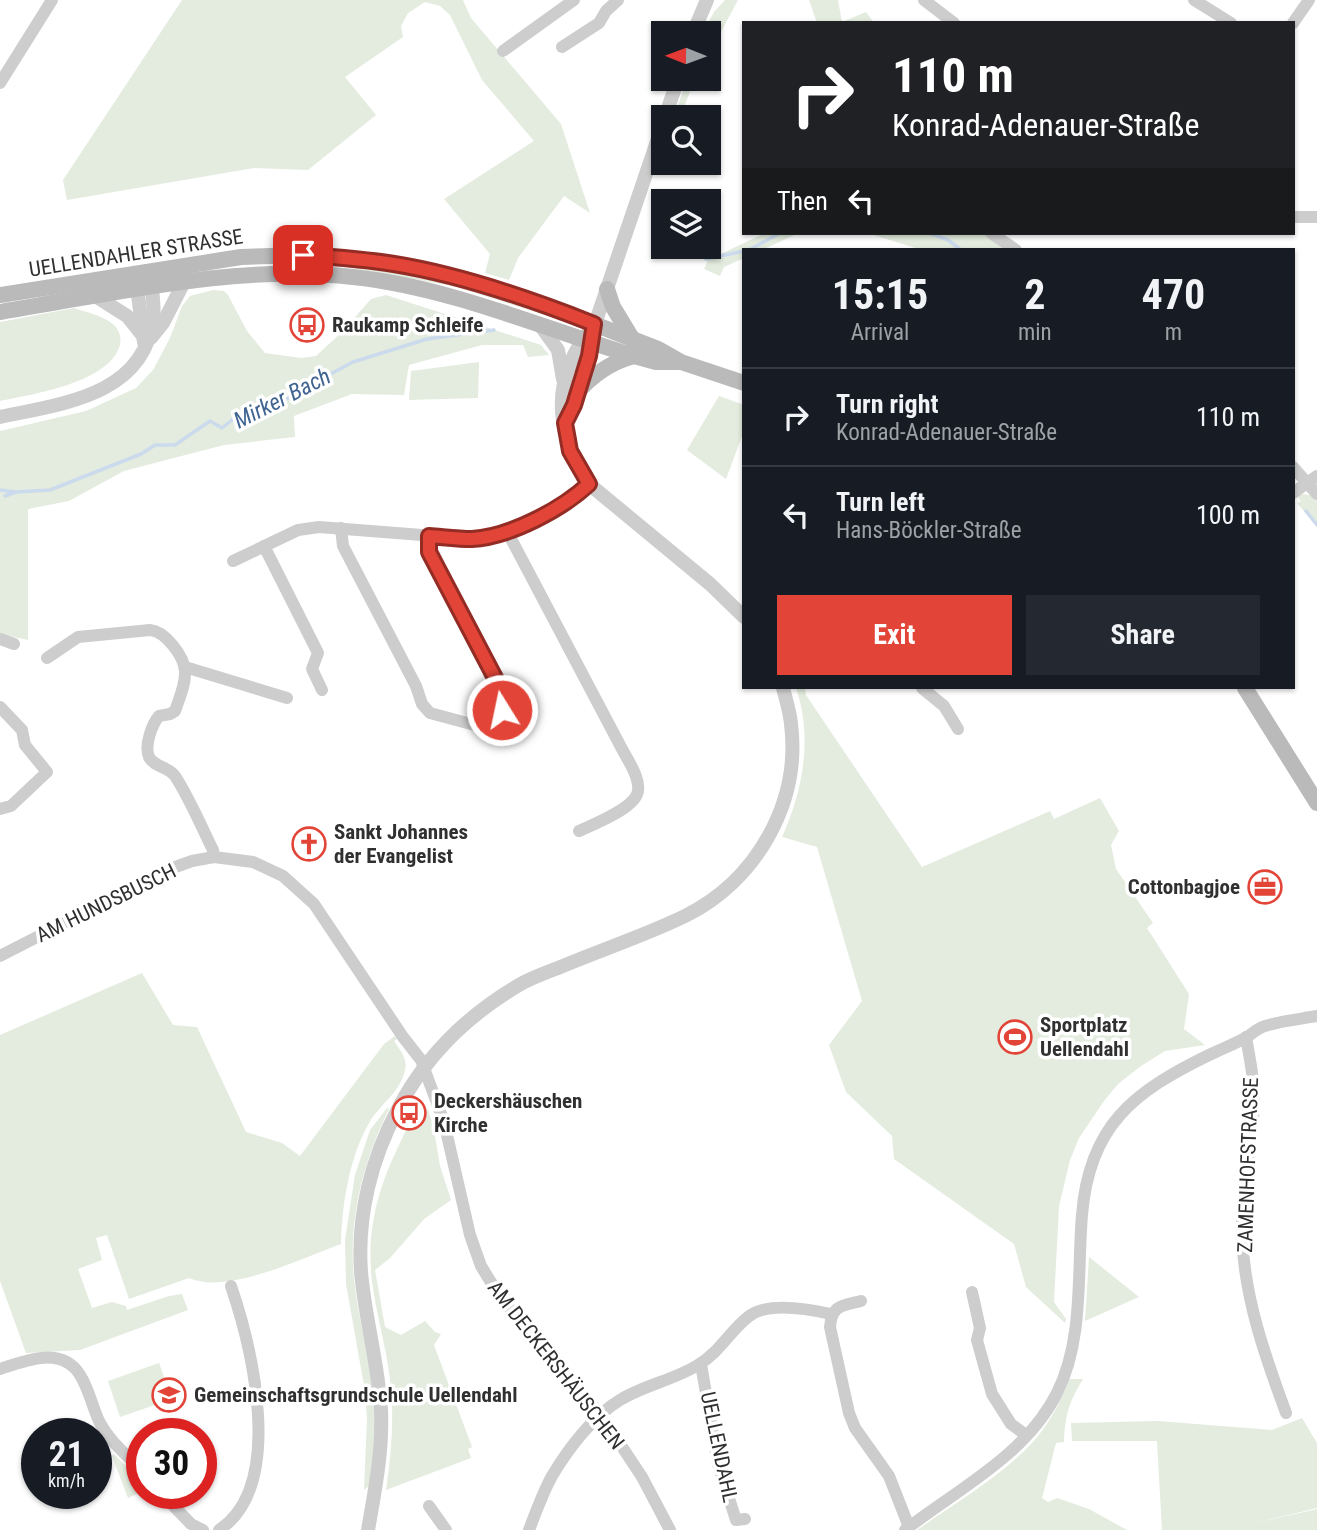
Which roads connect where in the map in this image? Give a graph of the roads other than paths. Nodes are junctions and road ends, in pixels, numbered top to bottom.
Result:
1 (52, 0) edge
2 (574, 0) edge
3 (618, 0) edge
4 (707, 0) edge
5 (924, 0) edge
6 (1194, 0) edge
7 (1310, 0) edge
8 (698, 21) edge
9 (951, 21) edge
10 (1228, 21) edge
11 (1294, 21) edge
12 (562, 47) dead end
13 (503, 51) dead end
14 (0, 83) edge
15 (651, 159) edge
16 (1295, 216) edge
17 (1317, 217) edge
18 (994, 235) edge
19 (1013, 248) edge
20 (143, 280) junction
21 (184, 282) junction
22 (607, 289) junction
23 (0, 295) edge
24 (97, 297) junction
25 (0, 312) edge
26 (594, 324) junction
27 (540, 325) junction
28 (587, 340) junction
29 (144, 342) junction
30 (634, 348) junction
31 (742, 382) edge
32 (563, 383) junction
33 (576, 394) junction
34 (0, 416) edge
35 (565, 423) junction
36 (1295, 468) edge
37 (1312, 480) edge
38 (589, 484) junction
39 (1295, 492) edge
40 (1317, 494) edge
41 (341, 528) junction
42 (508, 533) junction
43 (429, 536) junction
44 (264, 545) junction
45 (233, 561) dead end
46 (742, 615) edge
47 (0, 639) edge
48 (15, 644) dead end
49 (47, 658) dead end
50 (185, 667) junction
51 (783, 689) edge
52 (923, 689) edge
53 (1246, 689) edge
54 (322, 690) dead end
55 (287, 698) dead end
56 (0, 707) edge
57 (958, 729) dead end
58 (1317, 803) edge
59 (0, 809) edge
60 (579, 831) dead end
61 (214, 857) junction
62 (0, 956) edge
63 (1317, 1016) edge
64 (1246, 1037) junction
65 (424, 1068) junction
66 (231, 1286) dead end
67 (972, 1292) dead end
68 (861, 1301) dead end
69 (831, 1314) junction
70 (701, 1364) junction
71 (0, 1369) edge
72 (1286, 1413) dead end
73 (601, 1415) junction
74 (1026, 1435) junction
75 (126, 1455) edge
76 (429, 1506) dead end
77 (177, 1509) edge
78 (745, 1519) dead end
79 (907, 1529) edge
80 (203, 1530) edge
81 (219, 1530) edge
82 (368, 1530) edge
83 (446, 1530) edge
84 (529, 1530) edge
85 (670, 1530) edge

1 - 14 street
2 - 13 street
3 - 12 street
4 - 8 street
5 - 9 street
6 - 10 street
7 - 11 street
15 - 22 street
16 - 17 street
18 - 19 street
20 - 21 main road, UELLENDAHLER STRASSE
20 - 23 main road, UELLENDAHLER STRASSE
20 - 24 main road, UELLENDAHLER STRASSE
20 - 26 main road, UELLENDAHLER STRASSE
20 - 29 street
21 - 27 main road, UELLENDAHLER STRASSE
21 - 29 street
22 - 26 street
22 - 30 main road
24 - 25 main road, UELLENDAHLER STRASSE
24 - 29 street
26 - 28 street
26 - 30 main road, UELLENDAHLER STRASSE
27 - 28 main road, UELLENDAHLER STRASSE
27 - 32 street
28 - 30 main road, UELLENDAHLER STRASSE
28 - 32 street
28 - 33 street
29 - 34 street
30 - 31 main road, UELLENDAHLER STRASSE
30 - 33 main road
32 - 35 street
33 - 35 street
35 - 38 street
36 - 37 street
37 - 39 street
37 - 40 street
38 - 42 street
38 - 46 street
41 - 43 street
41 - 43 street
41 - 44 street
42 - 43 street
42 - 60 street
44 - 45 street
44 - 54 street
47 - 48 street
49 - 50 street
50 - 55 street
50 - 61 street
51 - 65 street
52 - 57 street
53 - 58 main road
56 - 59 street
61 - 62 street, AM HUNDSBUSCH
61 - 65 street, AM DECKERSHÄUSCHEN
63 - 64 street
64 - 72 street, ZAMENHOFSTRASSE
64 - 74 street
65 - 73 street, AM DECKERSHÄUSCHEN
65 - 82 street
66 - 81 street
67 - 74 street
68 - 69 street
69 - 70 street, UELLENDAHL
69 - 79 street
70 - 73 street, UELLENDAHL
70 - 78 street, UELLENDAHL
71 - 75 street
73 - 84 street, UELLENDAHL
73 - 85 street, AM DECKERSHÄUSCHEN
74 - 79 street
76 - 83 street
77 - 80 street

